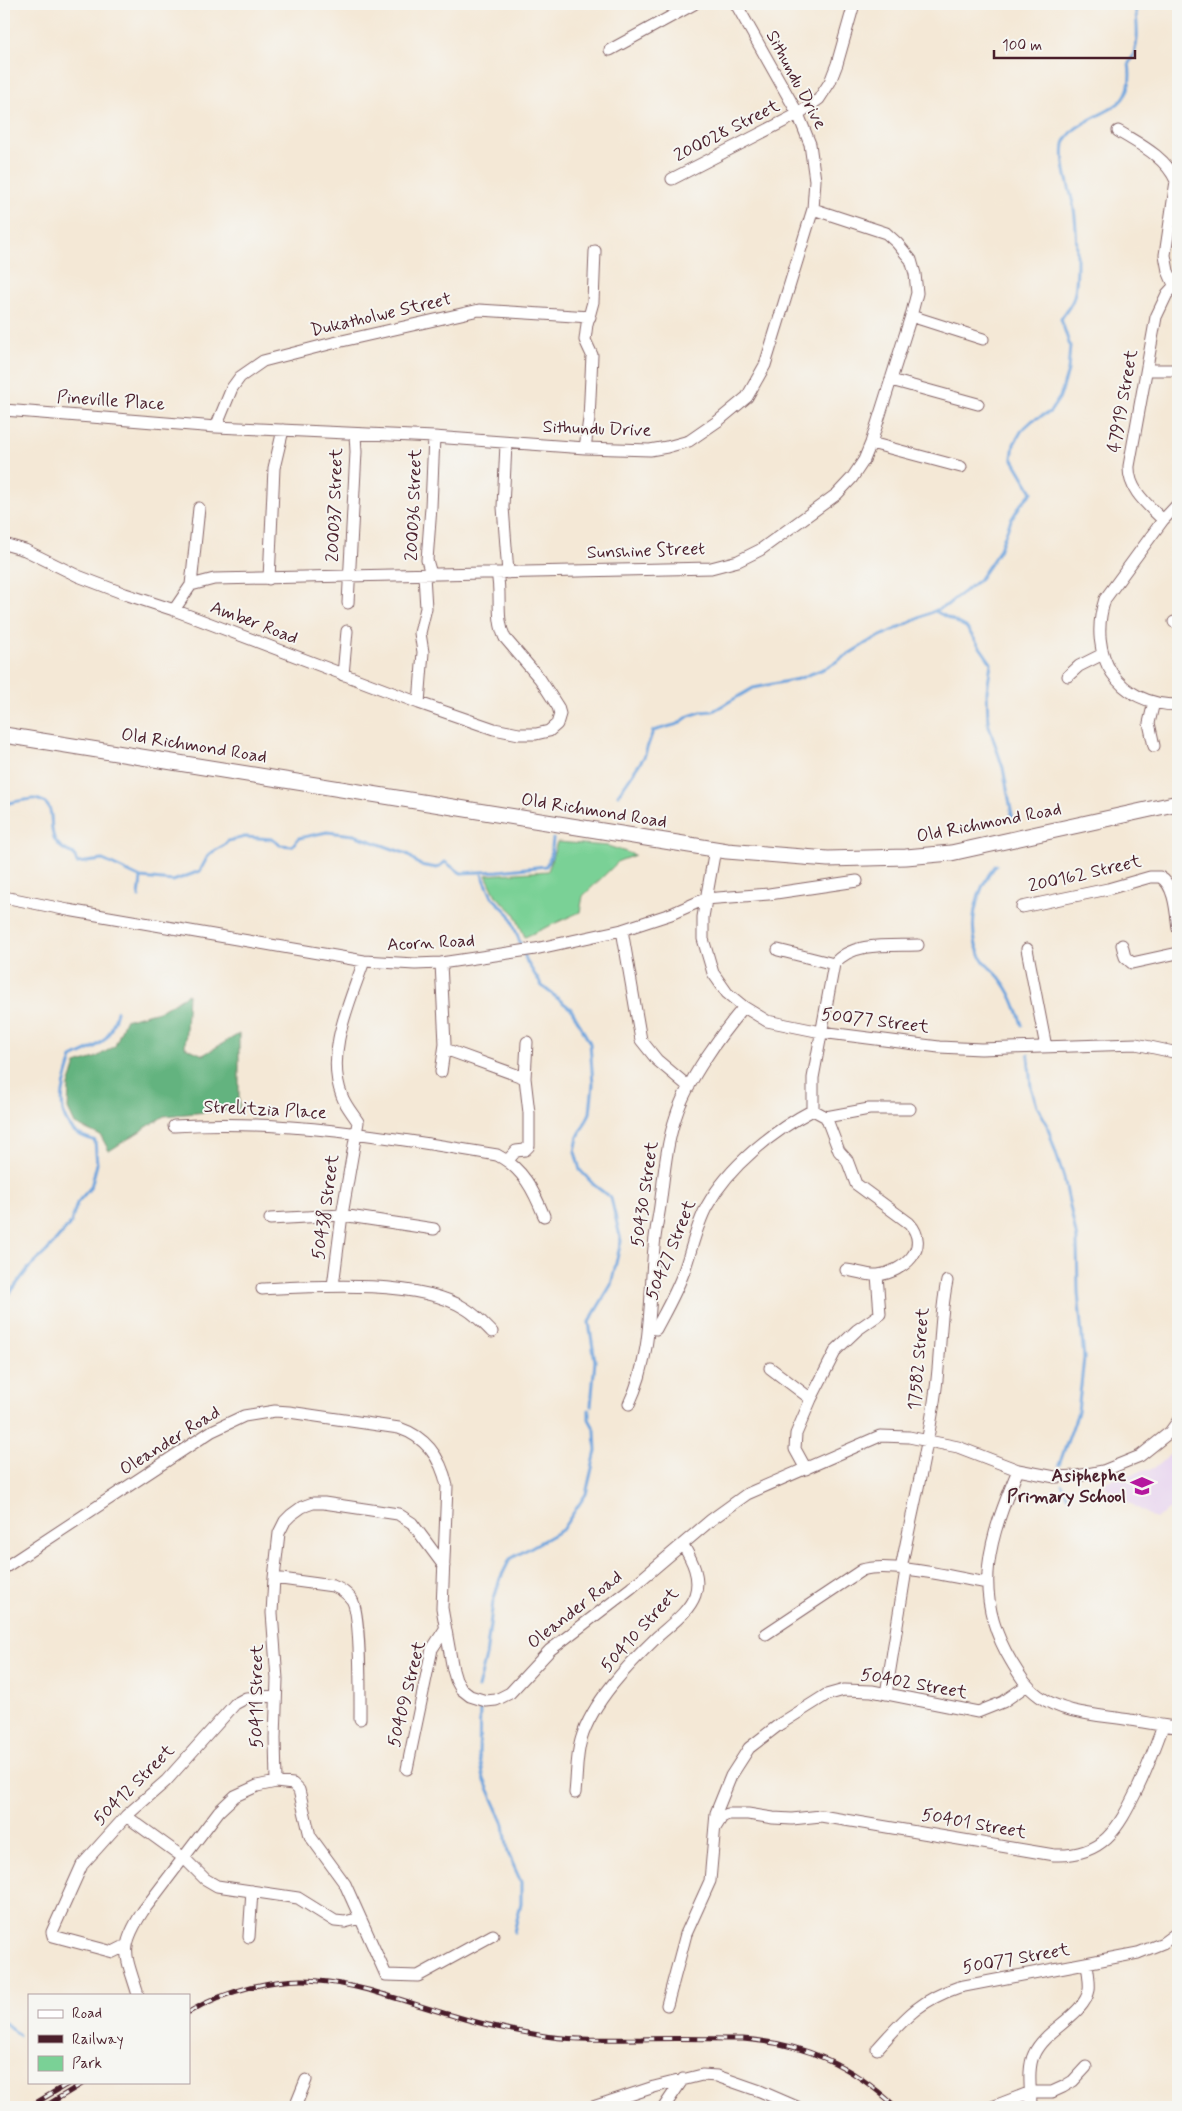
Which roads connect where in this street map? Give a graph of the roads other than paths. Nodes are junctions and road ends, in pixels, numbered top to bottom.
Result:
1 (694, 4) edge
2 (736, 4) edge
3 (854, 4) edge
4 (610, 50) dead end
5 (798, 114) junction
6 (1118, 131) dead end
7 (672, 179) dead end
8 (813, 209) junction
9 (595, 251) dead end
10 (1176, 284) edge
11 (590, 316) junction
12 (911, 316) junction
13 (983, 338) dead end
14 (1147, 370) junction
15 (1178, 370) edge
16 (891, 380) junction
17 (978, 404) dead end
18 (4, 410) edge
19 (216, 427) junction
20 (283, 430) junction
21 (355, 434) junction
22 (434, 437) junction
23 (871, 443) junction
24 (506, 444) junction
25 (584, 448) junction
26 (961, 467) dead end
27 (1178, 504) edge
28 (199, 508) dead end
29 (1163, 520) junction
30 (4, 544) edge
31 (502, 573) junction
32 (428, 575) junction
33 (350, 577) junction
34 (269, 579) junction
35 (191, 585) junction
36 (348, 603) dead end
37 (174, 610) junction
38 (347, 630) dead end
39 (1103, 654) junction
40 (343, 675) junction
41 (1068, 676) dead end
42 (1154, 702) junction
43 (419, 703) junction
44 (1178, 704) edge
45 (4, 735) edge
46 (1154, 746) dead end
47 (1178, 802) edge
48 (715, 849) junction
49 (857, 881) dead end
50 (4, 898) edge
51 (704, 900) junction
52 (1022, 907) dead end
53 (1178, 929) edge
54 (622, 930) junction
55 (918, 945) dead end
56 (1122, 946) dead end
57 (1027, 949) dead end
58 (778, 950) dead end
59 (1178, 953) edge
60 (364, 962) junction
61 (441, 962) junction
62 (834, 964) junction
63 (744, 1007) junction
64 (821, 1032) junction
65 (526, 1042) dead end
66 (1046, 1047) junction
67 (445, 1049) junction
68 (1178, 1052) edge
69 (441, 1072) dead end
70 (525, 1078) junction
71 (689, 1087) junction
72 (910, 1109) dead end
73 (813, 1110) junction
74 (826, 1117) junction
75 (174, 1126) dead end
76 (355, 1133) junction
77 (508, 1160) junction
78 (342, 1215) junction
79 (544, 1216) dead end
80 (270, 1219) dead end
81 (434, 1229) dead end
82 (846, 1270) dead end
83 (877, 1275) junction
84 (946, 1281) dead end
85 (333, 1286) junction
86 (262, 1289) dead end
87 (653, 1328) junction
88 (492, 1332) dead end
89 (770, 1368) dead end
90 (811, 1399) junction
91 (629, 1404) dead end
92 (1178, 1421) edge
93 (928, 1440) junction
94 (806, 1469) junction
95 (1018, 1470) junction
96 (683, 1545) junction
97 (444, 1566) junction
98 (4, 1568) edge
99 (903, 1569) junction
100 (274, 1578) junction
101 (987, 1582) junction
102 (445, 1629) junction
103 (766, 1634) dead end
104 (1026, 1686) junction
105 (886, 1694) junction
106 (276, 1696) junction
107 (360, 1719) dead end
108 (1163, 1726) junction
109 (1178, 1727) edge
110 (407, 1769) dead end
111 (276, 1782) junction
112 (576, 1793) dead end
113 (126, 1816) junction
114 (714, 1829) junction
115 (184, 1858) junction
116 (252, 1891) junction
117 (360, 1918) junction
118 (1178, 1932) edge
119 (493, 1935) dead end
120 (249, 1937) dead end
121 (125, 1946) junction
122 (1088, 1964) junction
123 (138, 1994) edge
124 (667, 2005) dead end
125 (877, 2049) dead end
126 (1086, 2067) dead end
127 (683, 2079) junction
128 (306, 2080) dead end
129 (1031, 2092) junction
130 (673, 2093) junction
131 (295, 2107) edge
132 (593, 2107) edge
133 (664, 2107) edge
134 (670, 2107) edge
135 (797, 2107) edge
136 (992, 2107) edge
137 (1031, 2107) edge

1 - 4 street
2 - 5 street, Sithundu Drive
3 - 5 street, 200028 Street
5 - 7 street, 200028 Street
5 - 8 street, Sithundu Drive
6 - 10 street
8 - 12 street, Sunshine Street
8 - 25 street, Sithundu Drive
9 - 11 street
10 - 14 street, 47919 Street
11 - 19 street, Dukatholwe Street
11 - 25 street
12 - 13 street
12 - 16 street, Sunshine Street
14 - 15 street
14 - 29 street, 47919 Street
16 - 17 street
16 - 23 street, Sunshine Street
18 - 19 street, Pineville Place
19 - 20 street, Sithundu Drive
20 - 21 street, Sithundu Drive
20 - 34 street
21 - 22 street, Sithundu Drive
21 - 33 street, 200037 Street
22 - 24 street, Sithundu Drive
22 - 32 street, 200036 Street
23 - 26 street
23 - 31 street, Sunshine Street
24 - 25 street, Sithundu Drive
24 - 31 street
27 - 29 street
28 - 35 street
29 - 39 street
30 - 37 street, Amber Road
31 - 32 street, Sunshine Street
31 - 43 street, Amber Road
32 - 33 street, Sunshine Street
32 - 43 street, 200036 Street
33 - 34 street, Sunshine Street
33 - 36 street, 200037 Street
34 - 35 street, Sunshine Street
35 - 37 street
37 - 40 street, Amber Road
38 - 40 street
39 - 41 street
39 - 42 street
40 - 43 street, Amber Road
42 - 44 street
42 - 46 street
45 - 48 street, Old Richmond Road
47 - 48 street, Old Richmond Road
48 - 51 street, 50077 Street
49 - 51 street, Acorn Road
50 - 60 street, Acorn Road
51 - 54 street, Acorn Road
51 - 63 street, 50077 Street
52 - 53 street, 200162 Street
54 - 61 street, Acorn Road
54 - 71 street
55 - 62 street
56 - 59 street
57 - 66 street
58 - 62 street
60 - 61 street, Acorn Road
60 - 76 street, Strelitzia Place
61 - 67 street
62 - 64 street
63 - 64 street, 50077 Street
63 - 71 street, 50430 Street
64 - 66 street, 50077 Street
64 - 73 street
65 - 70 street
66 - 68 street, 50077 Street
67 - 69 street
67 - 70 street
70 - 77 street
71 - 87 street, 50430 Street
72 - 74 street
73 - 74 street
73 - 87 street, 50427 Street
74 - 83 street
75 - 76 street, Strelitzia Place
76 - 77 street, Strelitzia Place
76 - 78 street, 50438 Street
77 - 79 street
78 - 80 street
78 - 81 street
78 - 85 street, 50438 Street
82 - 83 street
83 - 90 street
84 - 93 street, 17582 Street
85 - 86 street
85 - 88 street
87 - 91 street, 50430 Street
89 - 90 street
90 - 94 street
92 - 95 street, Oleander Road
93 - 94 street, Oleander Road
93 - 95 street, Oleander Road
93 - 99 street, 17582 Street
94 - 96 street, Oleander Road
95 - 101 street
96 - 102 street, Oleander Road
96 - 112 street, 50410 Street
97 - 98 street, Oleander Road
97 - 100 street, 50411 Street
97 - 102 street, Oleander Road
99 - 101 street
99 - 103 street
99 - 105 street, 17582 Street
100 - 106 street, 50411 Street
100 - 107 street
101 - 104 street
102 - 110 street, 50409 Street
104 - 105 street, 50402 Street
104 - 108 street
105 - 114 street, 50402 Street
106 - 111 street, 50411 Street
106 - 113 street, 50412 Street
108 - 109 street
108 - 114 street, 50401 Street
111 - 115 street
111 - 117 street
113 - 115 street
113 - 121 street, 50412 Street
114 - 124 street, 50402 Street
115 - 116 street
115 - 121 street
116 - 117 street
116 - 120 street
117 - 119 street
118 - 122 street, 50077 Street
121 - 123 street
122 - 125 street, 50077 Street
122 - 129 street
126 - 129 street
127 - 130 street
127 - 132 street
127 - 135 street
128 - 131 street
129 - 136 street
129 - 137 street
130 - 133 street
130 - 134 street

